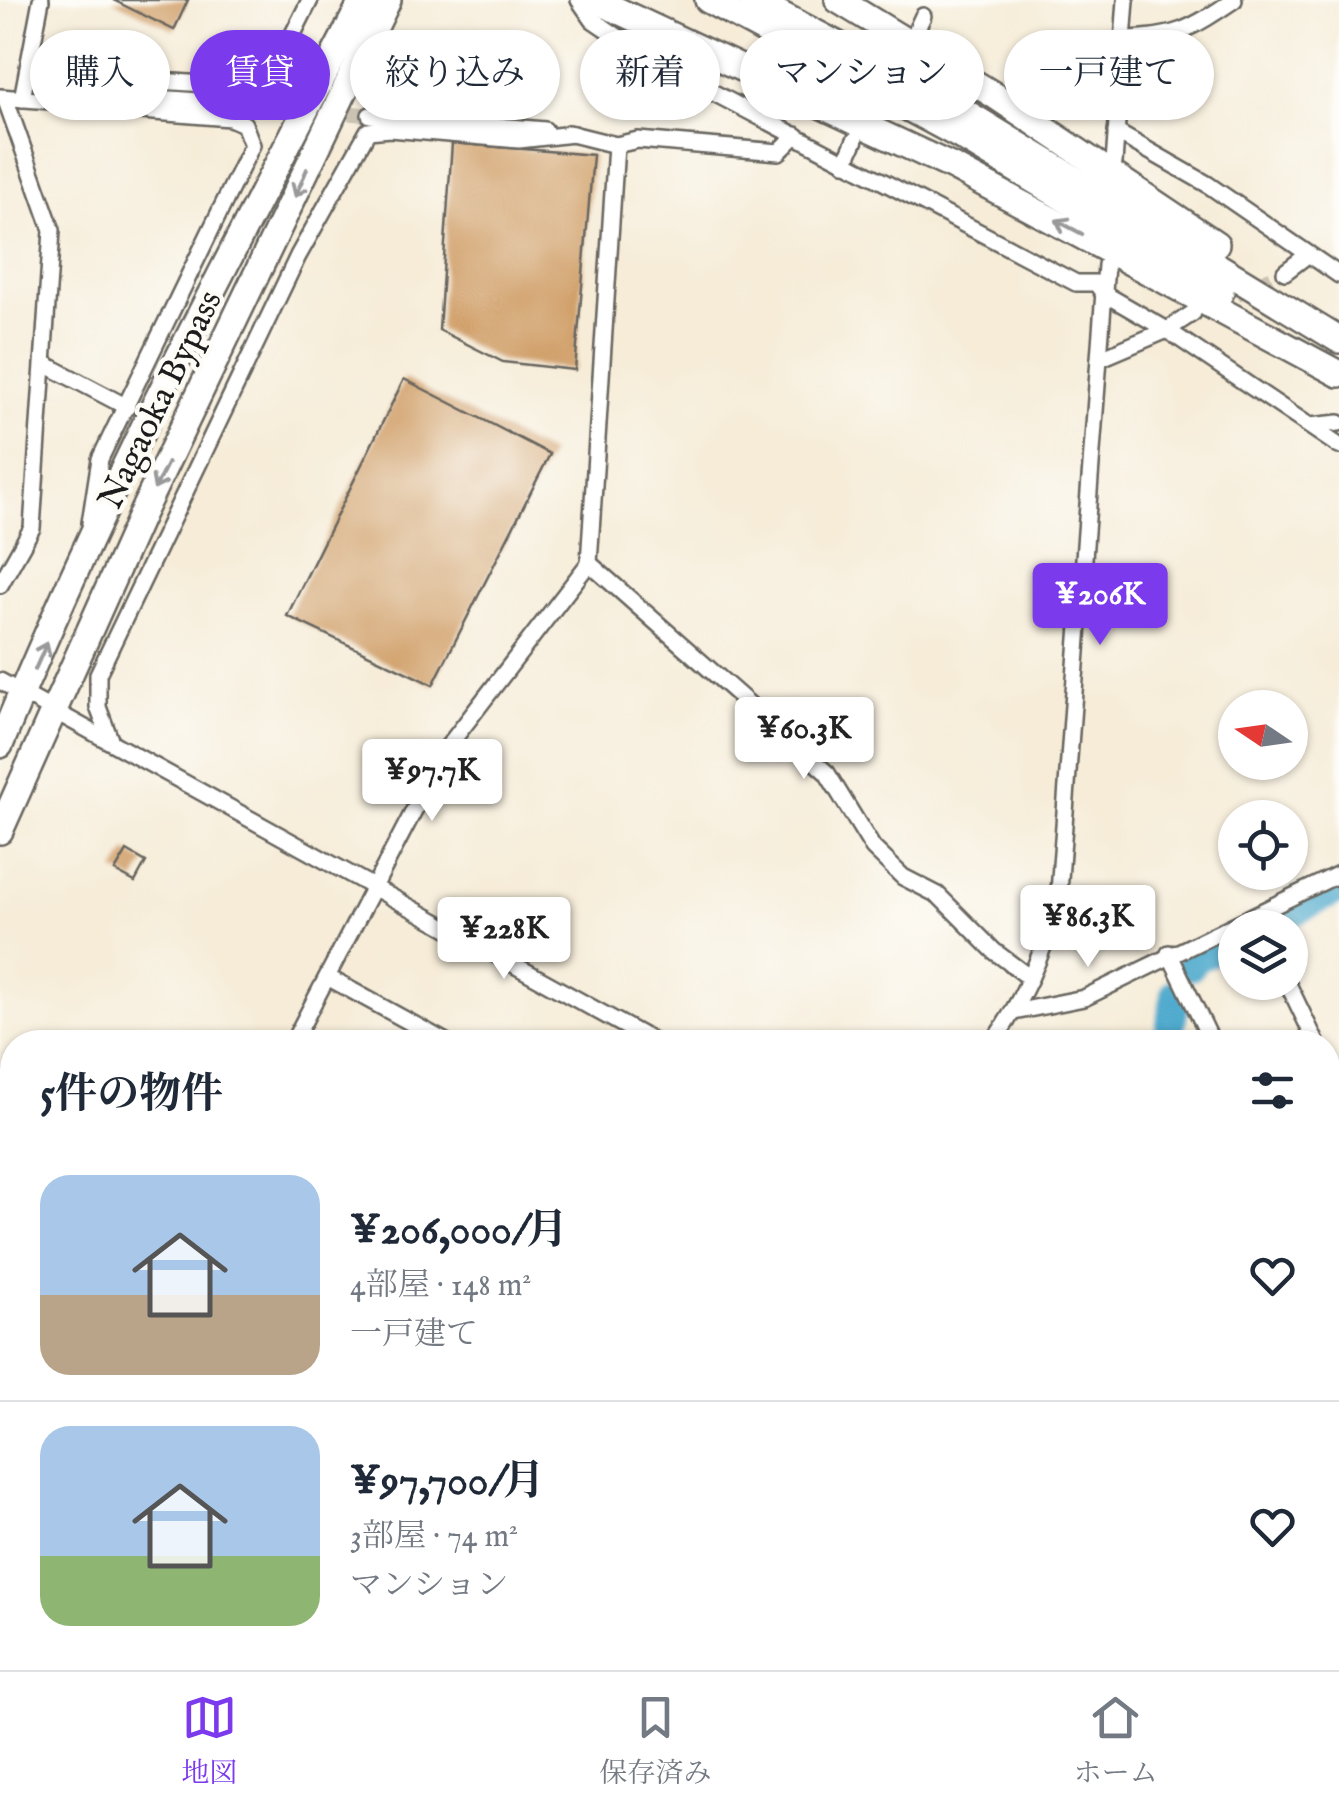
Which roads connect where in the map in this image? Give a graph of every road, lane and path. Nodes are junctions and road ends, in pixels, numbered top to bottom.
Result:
1 (41, 0) edge
2 (310, 0) edge
3 (348, 0) edge
4 (363, 0) edge
5 (388, 0) edge
6 (406, 0) edge
7 (579, 0) edge
8 (595, 0) edge
9 (708, 0) edge
10 (753, 0) edge
11 (838, 0) edge
12 (1126, 0) edge
13 (1234, 0) edge
14 (923, 16) dead end
15 (915, 30) tunnel mouth
16 (1124, 30) edge
17 (1190, 30) edge
18 (330, 35) edge
19 (330, 51) edge
20 (170, 82) edge
21 (9, 98) edge
22 (170, 113) edge
23 (286, 120) edge
24 (431, 120) edge
25 (1117, 120) edge
26 (1116, 132) junction
27 (574, 134) junction
28 (796, 135) junction
29 (855, 140) tunnel mouth
30 (317, 144) junction
31 (616, 144) junction
32 (1114, 163) dead end
33 (846, 164) junction
34 (1306, 256) junction
35 (1106, 265) dead end
36 (1285, 272) tunnel mouth
37 (1339, 274) edge
38 (1104, 293) junction
39 (1193, 313) dead end
40 (1339, 327) edge
41 (1168, 330) junction
42 (1339, 340) edge
43 (1099, 358) junction
44 (44, 364) junction
45 (1339, 370) edge
46 (127, 407) junction
47 (1339, 424) edge
48 (1310, 426) junction
49 (1339, 446) edge
50 (86, 554) junction
51 (589, 563) junction
52 (0, 585) edge
53 (0, 680) edge
54 (25, 694) junction
55 (55, 709) junction
56 (111, 742) junction
57 (0, 745) edge
58 (0, 831) edge
59 (1339, 874) edge
60 (378, 888) junction
61 (1275, 910) edge
62 (1218, 935) edge
63 (1169, 953) junction
64 (328, 978) junction
65 (1030, 978) junction
66 (1296, 1000) edge
67 (1014, 1012) junction
68 (300, 1030) edge
69 (424, 1030) edge
70 (632, 1030) edge
71 (1001, 1030) edge
72 (1206, 1030) edge
73 (1310, 1030) edge

1 - 21 street
2 - 20 street
3 - 18 highway
4 - 19 highway, Nagaoka Bypass
5 - 30 highway, Nagaoka Bypass
6 - 30 highway
7 - 28 street
45 -> 8 highway
9 - 45 highway
10 - 42 highway
11 - 40 highway
12 - 16 street
13 - 17 street
14 - 15 street
21 - 44 street
22 - 46 street
23 - 50 highway, Nagaoka Bypass
24 - 27 street
25 - 26 street
26 - 32 street
26 - 34 street
27 - 31 street
27 - 56 street
28 - 31 street
28 - 33 street
29 - 33 street
30 -> 55 highway, Nagaoka Bypass
31 - 51 street
33 - 38 street
34 - 36 street
34 - 37 street
35 - 38 street
38 - 41 street
38 - 43 street
39 - 41 street
41 - 43 street
41 - 48 street
43 - 65 street
44 - 46 street
44 - 52 street
46 - 50 street
47 - 48 street
48 - 49 street
54 -> 50 highway, Nagaoka Bypass
51 - 60 street
51 - 65 street
53 - 54 street
54 - 55 street
54 - 57 highway, Nagaoka Bypass
55 - 56 street
55 - 58 highway, Nagaoka Bypass
56 - 60 street
59 - 61 street
60 - 64 street
60 - 70 street
62 - 63 street
63 - 67 street
63 - 72 street
64 - 68 street
64 - 69 street
65 - 67 street
66 - 73 street
67 - 71 street

